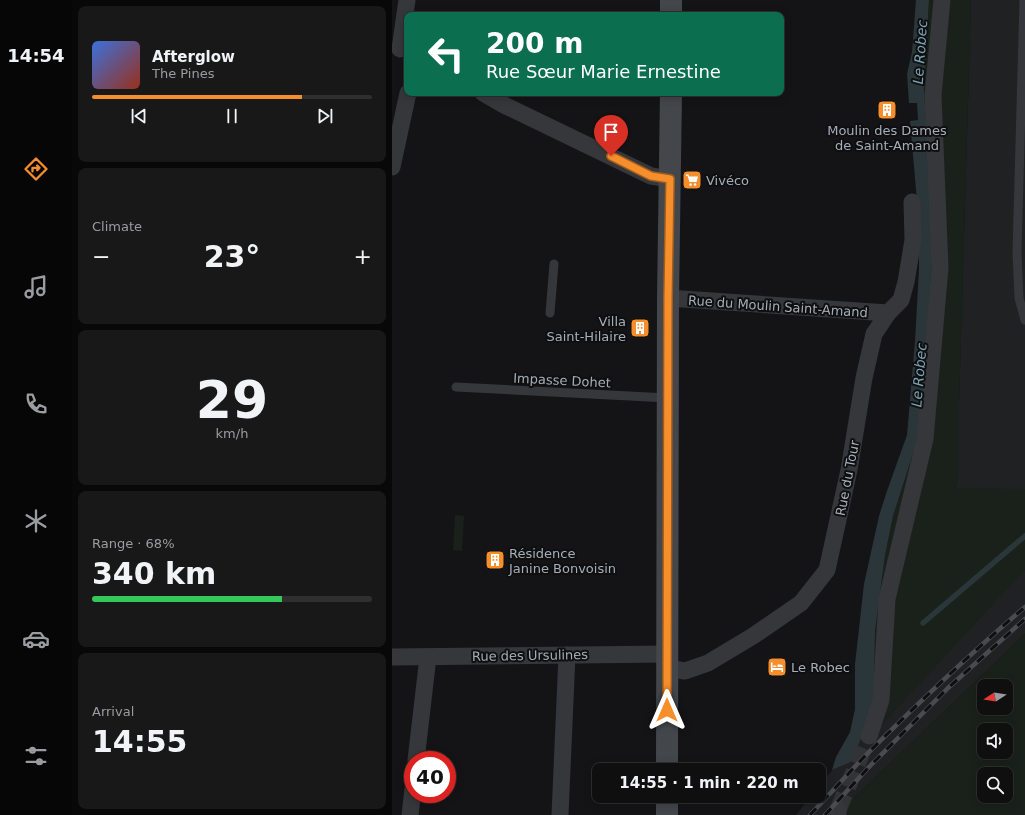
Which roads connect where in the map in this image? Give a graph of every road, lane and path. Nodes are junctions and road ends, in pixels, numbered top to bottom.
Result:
1 (407, 0) edge
2 (671, 0) edge
3 (942, 0) edge
4 (1024, 0) edge
5 (405, 12) edge
6 (671, 12) edge
7 (404, 21) edge
8 (400, 48) edge
9 (407, 96) edge
10 (488, 96) edge
11 (670, 96) edge
12 (392, 167) edge
13 (670, 179) junction
14 (912, 202) dead end
15 (554, 264) dead end
16 (668, 298) junction
17 (550, 313) dead end
18 (888, 313) junction
19 (1025, 320) edge
20 (456, 387) dead end
21 (668, 398) junction
22 (567, 655) junction
23 (428, 657) junction
24 (392, 658) edge
25 (667, 661) junction
26 (869, 736) tunnel mouth
27 (417, 751) edge
28 (667, 763) edge
29 (411, 803) edge
30 (667, 803) edge
31 (410, 815) edge
32 (560, 815) edge
33 (667, 815) edge

1 - 5 street
2 - 6 street
3 - 26 street
4 - 19 lane
7 - 8 street
9 - 12 street
10 - 13 street
11 - 13 street
13 - 16 street
14 - 18 street, Rue du Tour
15 - 17 lane
16 - 18 street, Rue du Moulin Saint-Amand
16 - 21 street
18 - 25 street, Rue du Tour
20 - 21 lane, Impasse Dohet
21 - 25 street
22 - 23 street, Rue des Ursulines
22 - 25 street, Rue des Ursulines
22 - 32 street
23 - 24 street, Rue des Ursulines
23 - 27 street
25 - 28 street
29 - 31 street
30 - 33 street

